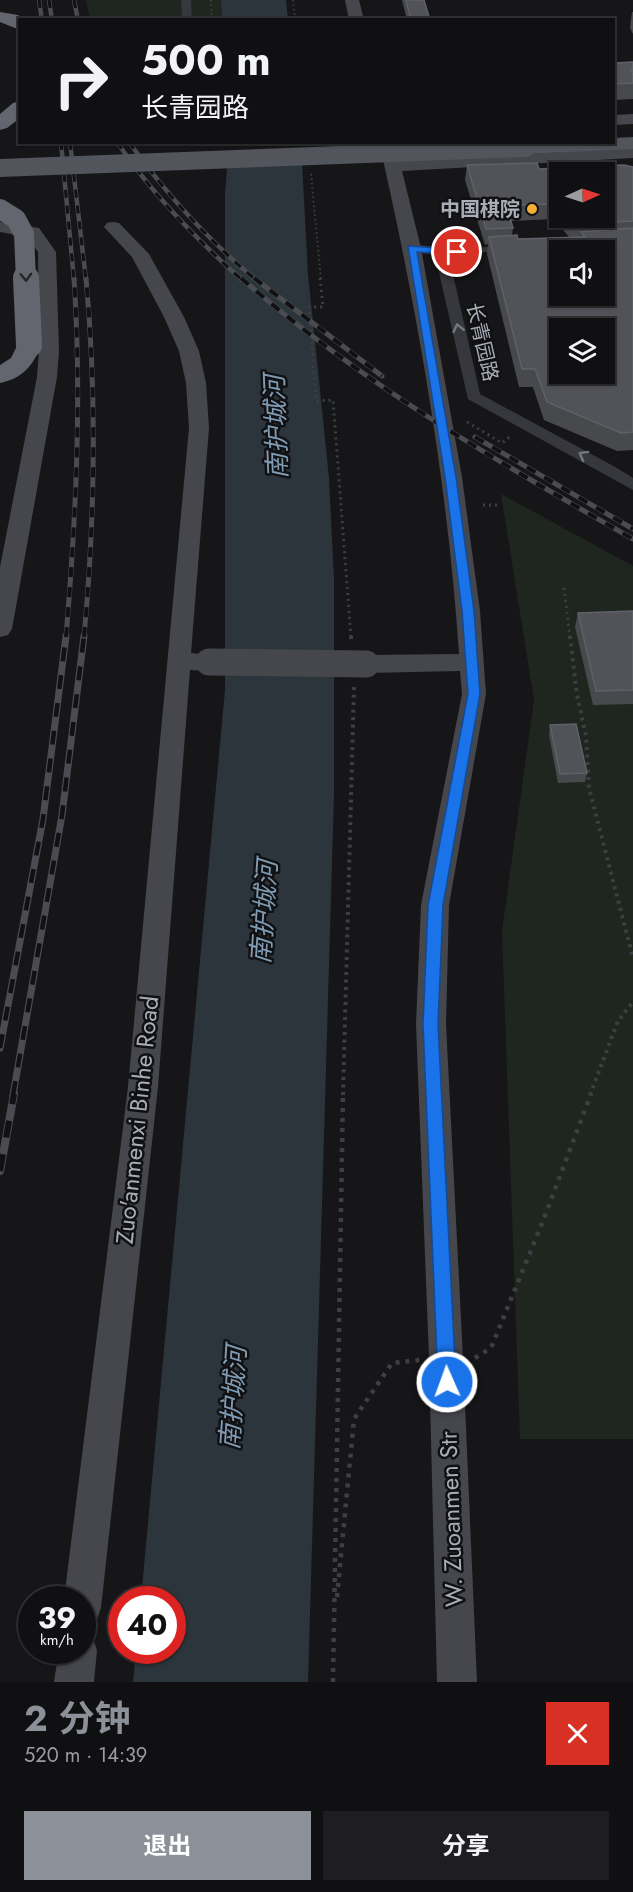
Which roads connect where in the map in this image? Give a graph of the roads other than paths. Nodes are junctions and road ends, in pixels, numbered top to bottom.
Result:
1 (186, 0) edge
2 (352, 0) edge
3 (0, 16) edge
4 (187, 18) edge
5 (356, 18) edge
6 (18, 24) edge
7 (18, 109) edge
8 (633, 119) edge
9 (615, 120) edge
10 (0, 124) edge
11 (633, 132) edge
12 (615, 133) edge
13 (633, 143) edge
14 (386, 144) edge
15 (445, 144) edge
16 (612, 144) edge
17 (615, 144) edge
18 (633, 153) edge
19 (0, 156) edge
20 (0, 162) edge
21 (451, 163) junction
22 (393, 166) junction
23 (0, 168) edge
24 (0, 209) edge
25 (0, 227) edge
26 (113, 227) dead end
27 (412, 248) junction
28 (504, 249) edge
29 (441, 252) junction
30 (0, 376) edge
31 (633, 485) edge
32 (0, 629) edge
33 (178, 661) junction
34 (472, 662) junction
35 (85, 1586) edge
36 (76, 1664) edge
37 (74, 1682) edge
38 (457, 1682) edge

1 - 4 street
2 - 5 street
3 - 6 highway
7 - 10 highway
8 - 9 street
11 - 12 main road
13 - 17 main road, bridge
14 - 19 main road
14 - 20 street
14 - 22 street, W. Zuoanmen Str
15 - 21 street
16 - 23 main road, bridge
18 - 21 street
21 - 22 street
22 - 27 street, W. Zuoanmen Str
24 -> 30 highway, bridge
25 - 32 street
26 - 33 street, Zuo'anmenxi Binhe Road
27 - 29 street
27 - 34 street, W. Zuoanmen Str
28 - 29 lane
31 -> 29 street, 长青园路
33 - 34 street, bridge
33 - 35 street, Zuo'anmenxi Binhe Road
34 - 38 street, W. Zuoanmen Str
36 - 37 street

